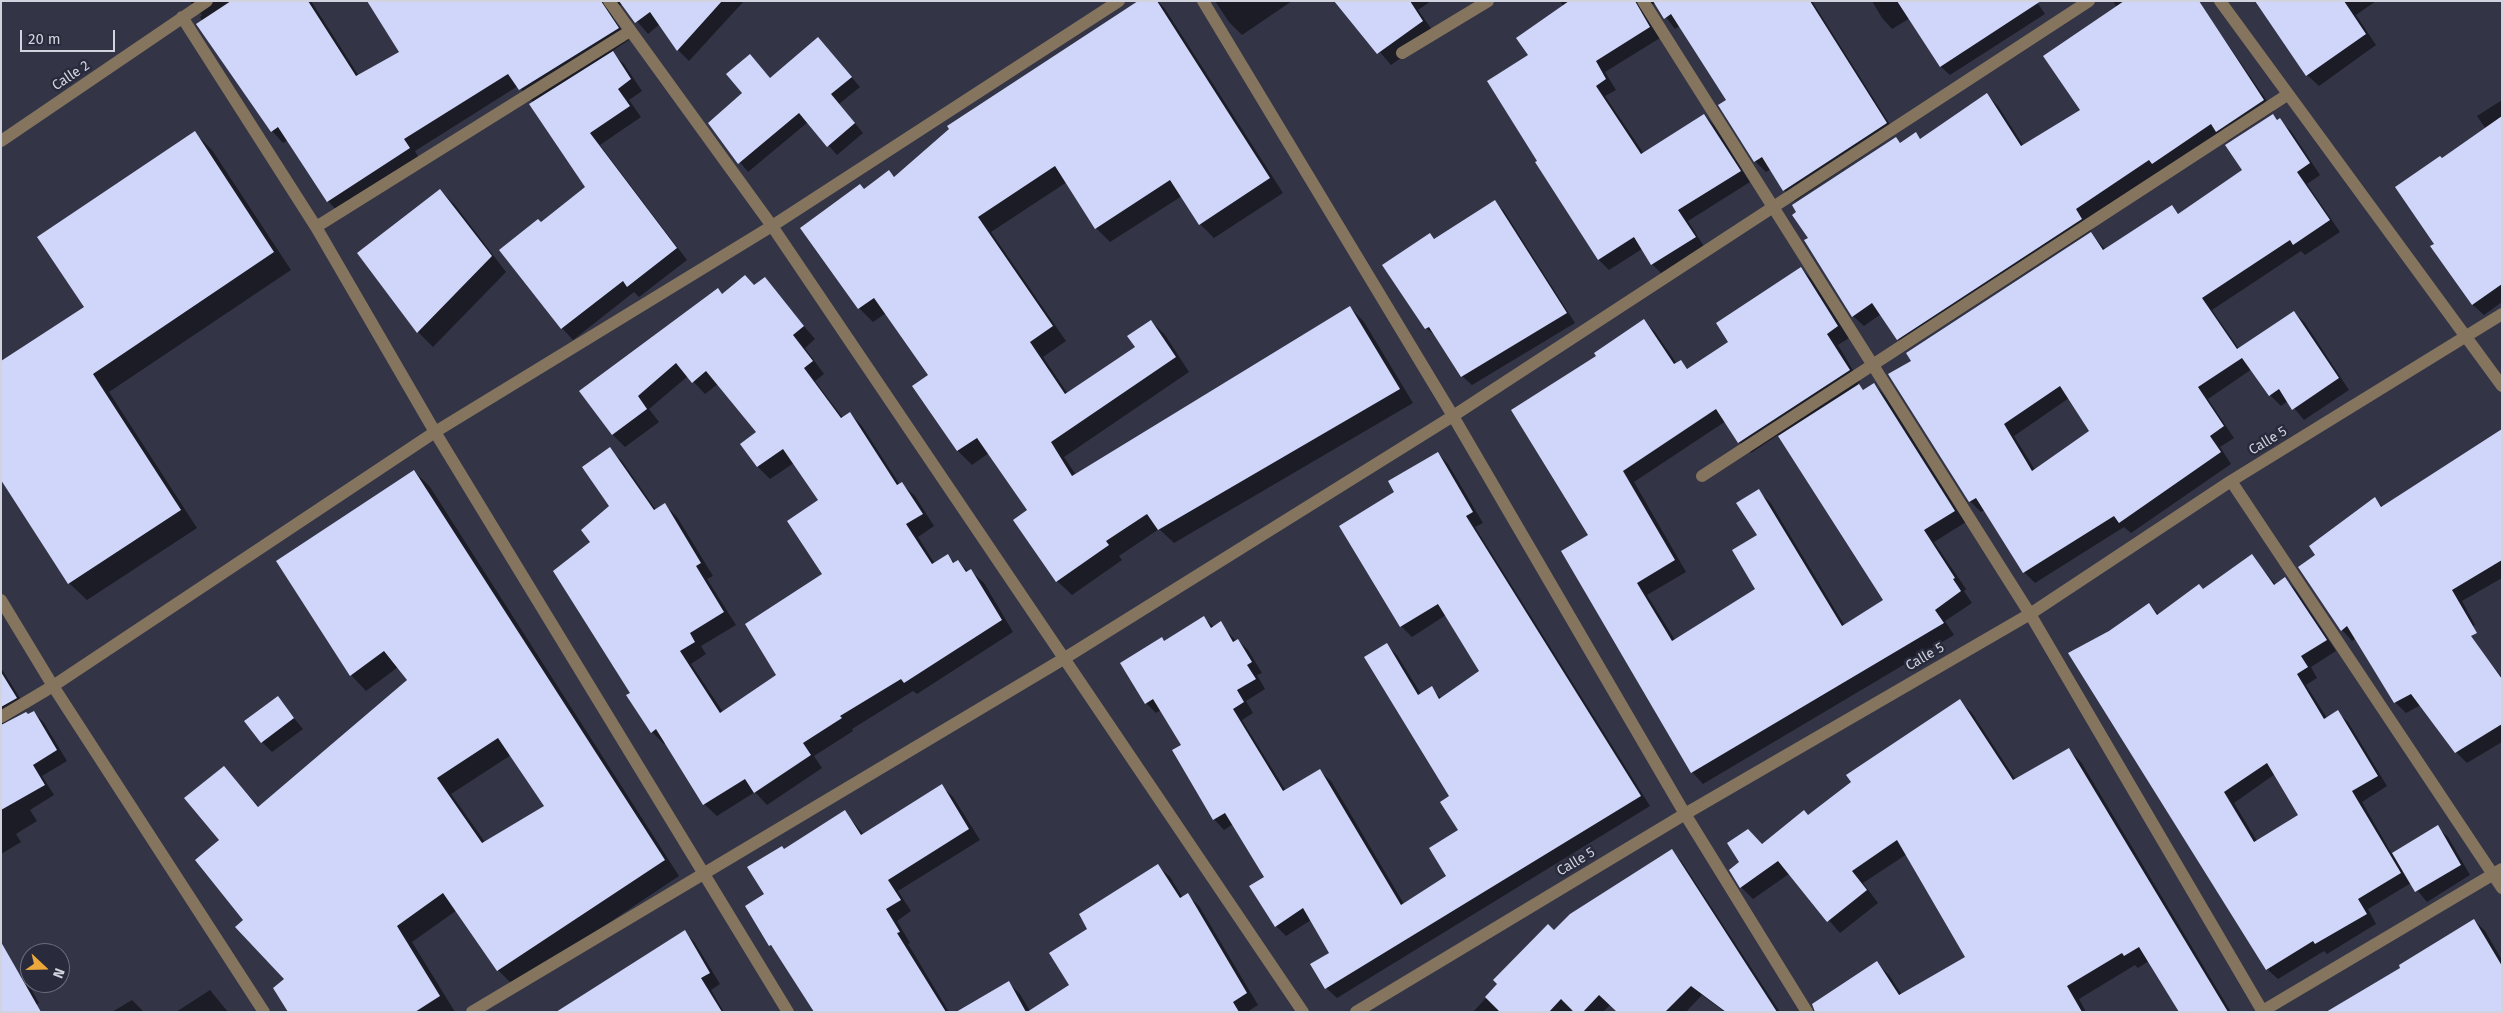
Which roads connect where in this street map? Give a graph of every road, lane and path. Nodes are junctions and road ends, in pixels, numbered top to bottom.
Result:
1 (207, 1) edge
2 (609, 1) edge
3 (1119, 1) edge
4 (1203, 1) edge
5 (1488, 1) edge
6 (1643, 1) edge
7 (2089, 1) edge
8 (2220, 1) edge
9 (182, 17) junction
10 (630, 31) junction
11 (1402, 54) dead end
12 (2287, 95) junction
13 (1, 141) edge
14 (1773, 207) junction
15 (772, 226) junction
16 (316, 227) junction
17 (2502, 314) edge
18 (2465, 338) junction
19 (1872, 365) junction
20 (2502, 386) edge
21 (1453, 416) junction
22 (435, 432) junction
23 (1702, 476) dead end
24 (2231, 481) junction
25 (1, 600) edge
26 (2030, 614) junction
27 (1065, 658) junction
28 (53, 686) junction
29 (1, 717) edge
30 (1685, 814) junction
31 (2497, 872) edge
32 (703, 874) junction
33 (2502, 888) edge
34 (2262, 1011) edge
35 (264, 1012) edge
36 (472, 1012) edge
37 (788, 1012) edge
38 (1303, 1012) edge
39 (1356, 1012) edge
40 (1807, 1012) edge

1 - 9 street, Calle 2
2 - 10 street
3 - 15 street
4 - 21 street
5 - 11 street
6 - 14 street
7 - 14 street
8 - 12 street
9 - 13 street, Calle 2
9 - 16 street
10 - 15 street
10 - 16 street
12 - 18 street
12 - 19 street
14 - 19 street
14 - 21 street
15 - 22 street
15 - 27 street
16 - 22 street
17 - 18 street, Calle 5
18 - 20 street
18 - 24 street, Calle 5
19 - 23 street
19 - 26 street
21 - 27 street
21 - 30 street
22 - 28 street
22 - 32 street
24 - 26 street, Calle 5
24 - 31 street
25 - 28 street
26 - 30 street, Calle 5
26 - 34 street
27 - 32 street
27 - 38 street
28 - 29 street
28 - 35 street
30 - 39 street, Calle 5
30 - 40 street
31 - 33 street
31 - 34 street
32 - 36 street
32 - 37 street

